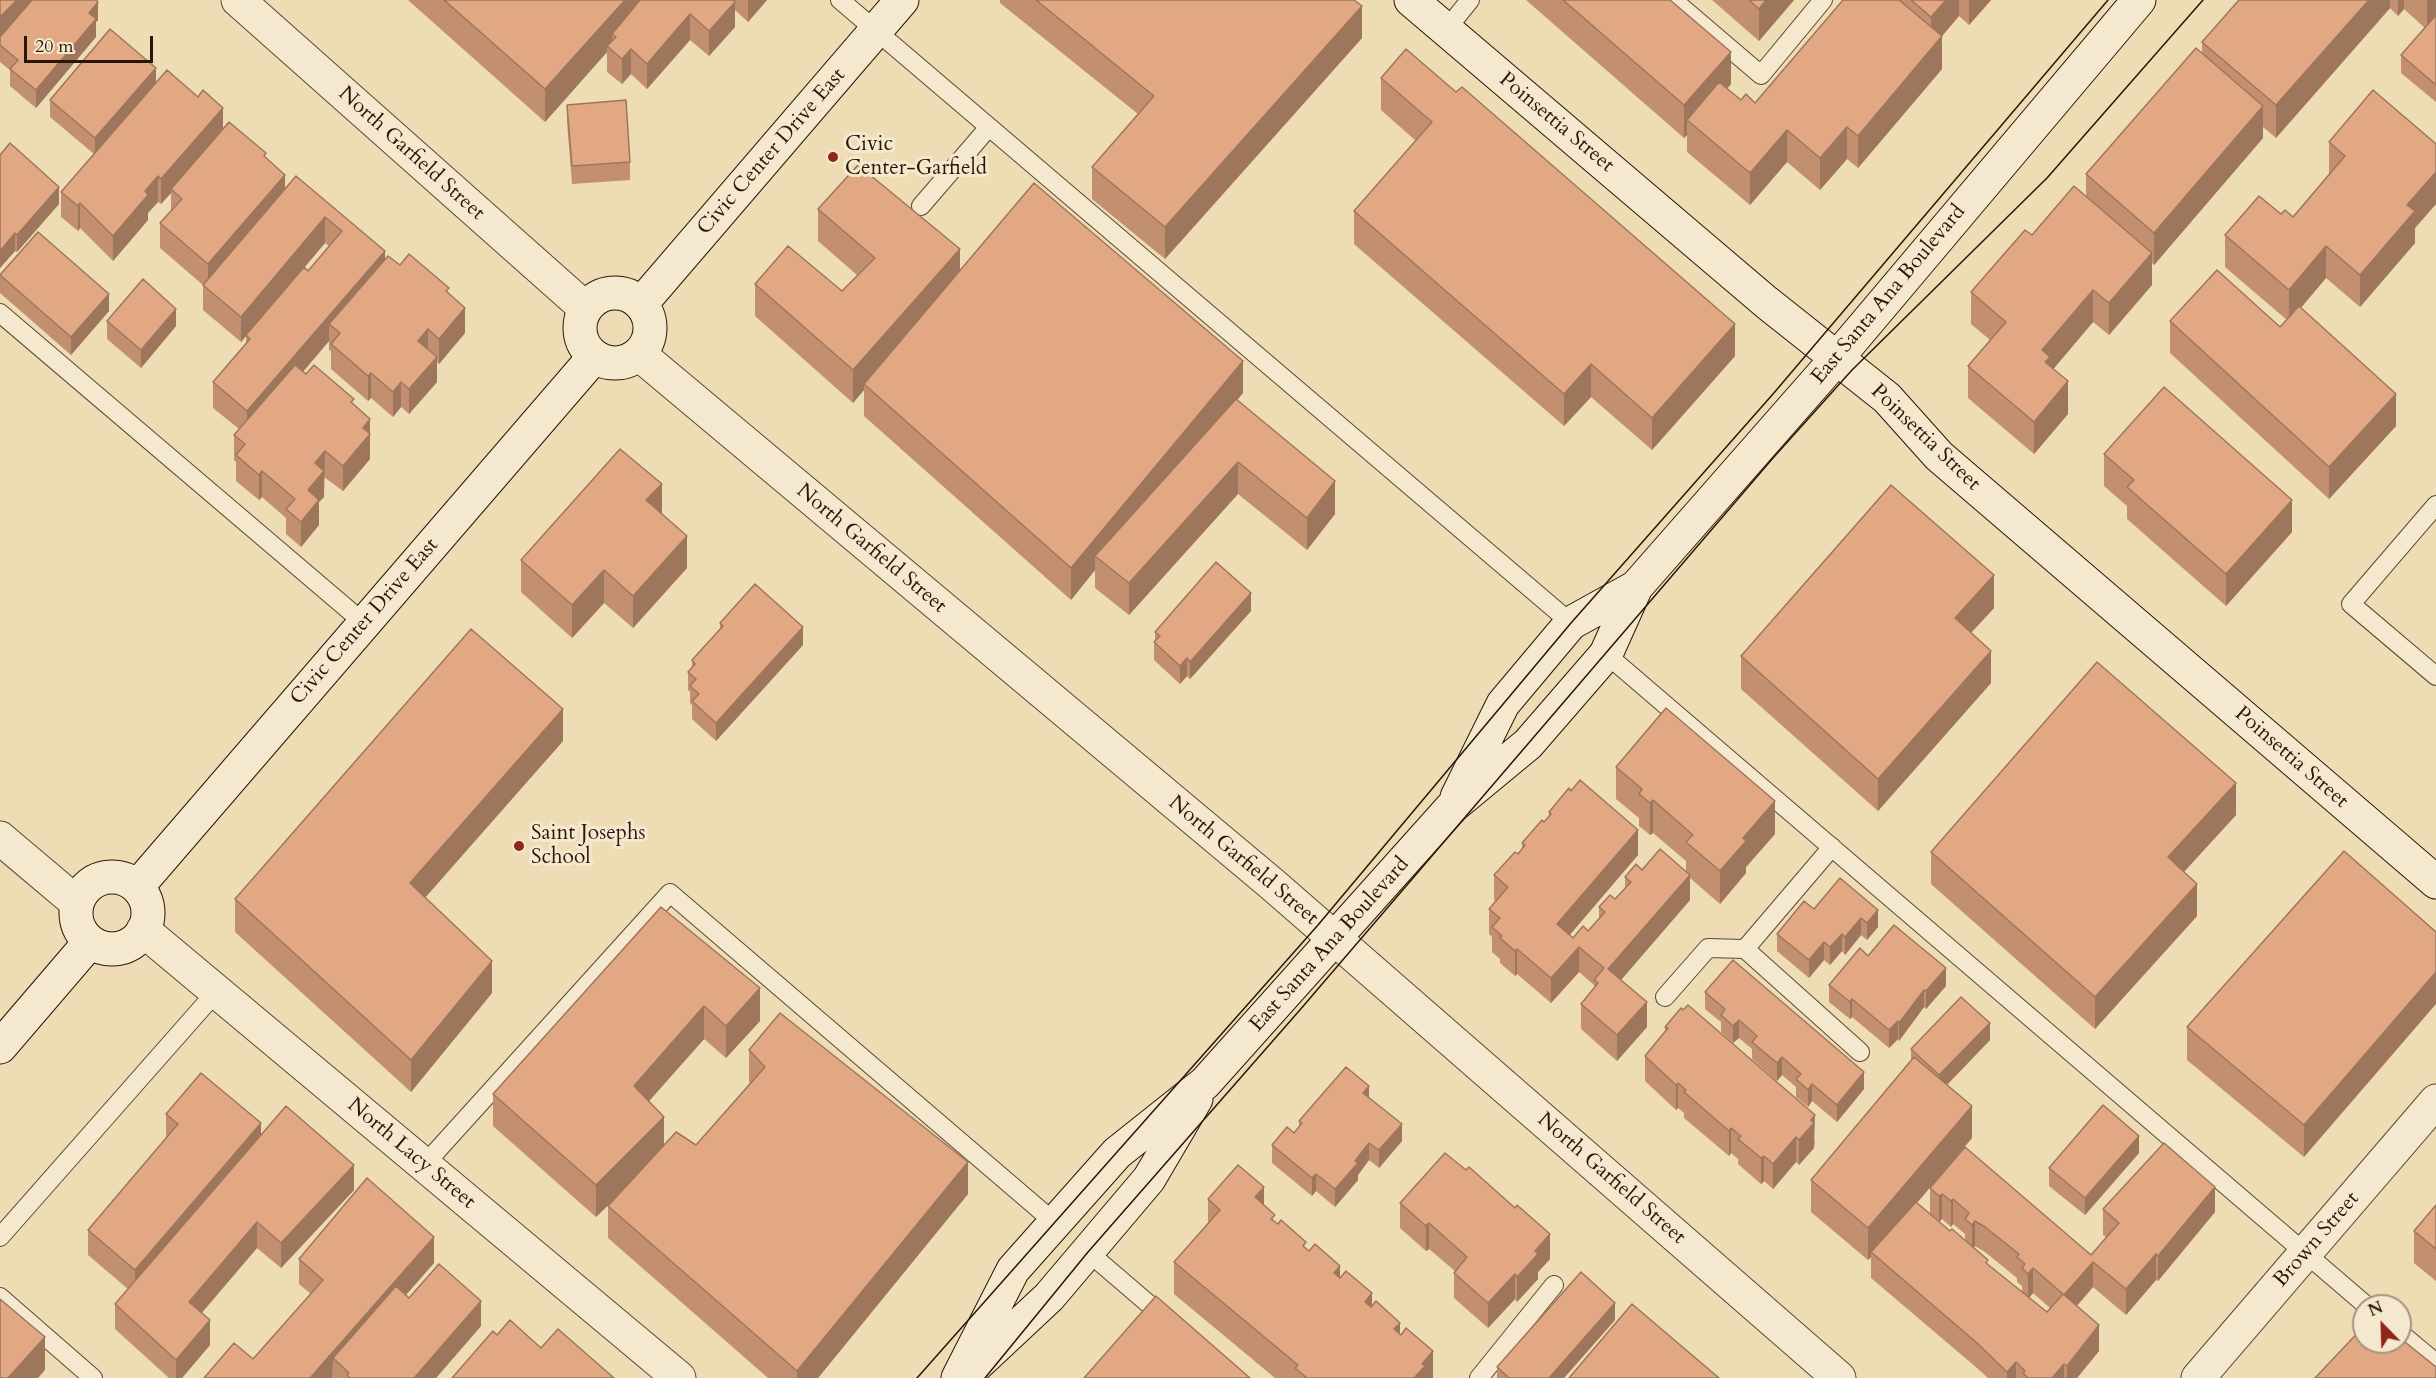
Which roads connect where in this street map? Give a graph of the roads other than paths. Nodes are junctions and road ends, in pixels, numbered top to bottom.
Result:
1 (238, 0) edge
2 (840, 0) edge
3 (902, 0) edge
4 (1410, 0) edge
5 (1470, 0) edge
6 (1673, 0) edge
7 (1823, 0) edge
8 (2139, 0) edge
9 (1446, 30) junction
10 (876, 31) junction
11 (989, 126) junction
12 (921, 206) dead end
13 (641, 304) junction
14 (585, 308) junction
15 (0, 313) edge
16 (639, 354) junction
17 (594, 357) junction
18 (1837, 358) junction
19 (2436, 505) edge
20 (1636, 587) junction
21 (364, 623) junction
22 (1571, 623) junction
23 (1605, 654) junction
24 (2436, 676) edge
25 (1453, 806) junction
26 (0, 838) edge
27 (1832, 847) junction
28 (2436, 882) edge
29 (137, 887) junction
30 (77, 903) junction
31 (143, 930) junction
32 (1336, 940) junction
33 (90, 942) junction
34 (1745, 950) junction
35 (216, 992) junction
36 (1665, 997) dead end
37 (0, 1047) edge
38 (1860, 1052) dead end
39 (1205, 1083) junction
40 (2436, 1101) edge
41 (424, 1165) junction
42 (1054, 1222) junction
43 (0, 1237) edge
44 (1088, 1252) junction
45 (2305, 1255) junction
46 (1554, 1285) dead end
47 (2352, 1294) edge
48 (0, 1297) edge
49 (1182, 1332) edge
50 (2412, 1343) edge
51 (2436, 1363) edge
52 (93, 1378) edge
53 (679, 1378) edge
54 (960, 1378) edge
55 (1479, 1378) edge
56 (1839, 1378) edge
57 (2198, 1378) edge

1 - 14 street, North Garfield Street
2 - 10 lane
3 - 10 street, Civic Center Drive East
4 - 9 street, Poinsettia Street
5 - 9 lane
6 - 7 lane
8 - 18 street, East Santa Ana Boulevard
9 - 18 street, Poinsettia Street
10 - 11 lane
10 - 13 street, Civic Center Drive East
11 - 12 lane
11 - 22 lane
13 - 14 street
13 - 16 street
14 - 17 street
15 - 21 lane
16 - 17 street
16 - 32 street, North Garfield Street
17 - 21 street, Civic Center Drive East
18 - 20 street, East Santa Ana Boulevard
18 - 28 street, Poinsettia Street
19 - 24 lane
20 - 22 street, East Santa Ana Boulevard
20 - 23 street, East Santa Ana Boulevard
21 - 29 street, Civic Center Drive East
22 - 25 street, East Santa Ana Boulevard
23 - 25 street, East Santa Ana Boulevard
23 - 27 lane
25 - 32 street, East Santa Ana Boulevard
26 - 30 street
27 - 34 lane
27 - 45 lane
29 - 30 street
29 - 31 street
30 - 33 street
31 - 33 street
31 - 35 street, North Lacy Street
32 - 39 street, East Santa Ana Boulevard
32 - 56 street, North Garfield Street
33 - 37 street
34 - 36 lane
34 - 38 lane
35 - 41 street, North Lacy Street
35 - 43 lane
39 - 42 street, East Santa Ana Boulevard
39 - 44 street, East Santa Ana Boulevard
40 - 45 street, Brown Street
41 - 42 lane
41 - 53 street, North Lacy Street
42 - 54 street, East Santa Ana Boulevard
44 - 49 lane
44 - 54 street, East Santa Ana Boulevard
45 - 47 lane
45 - 57 street, Brown Street
46 - 55 lane
48 - 52 lane
50 - 51 lane

